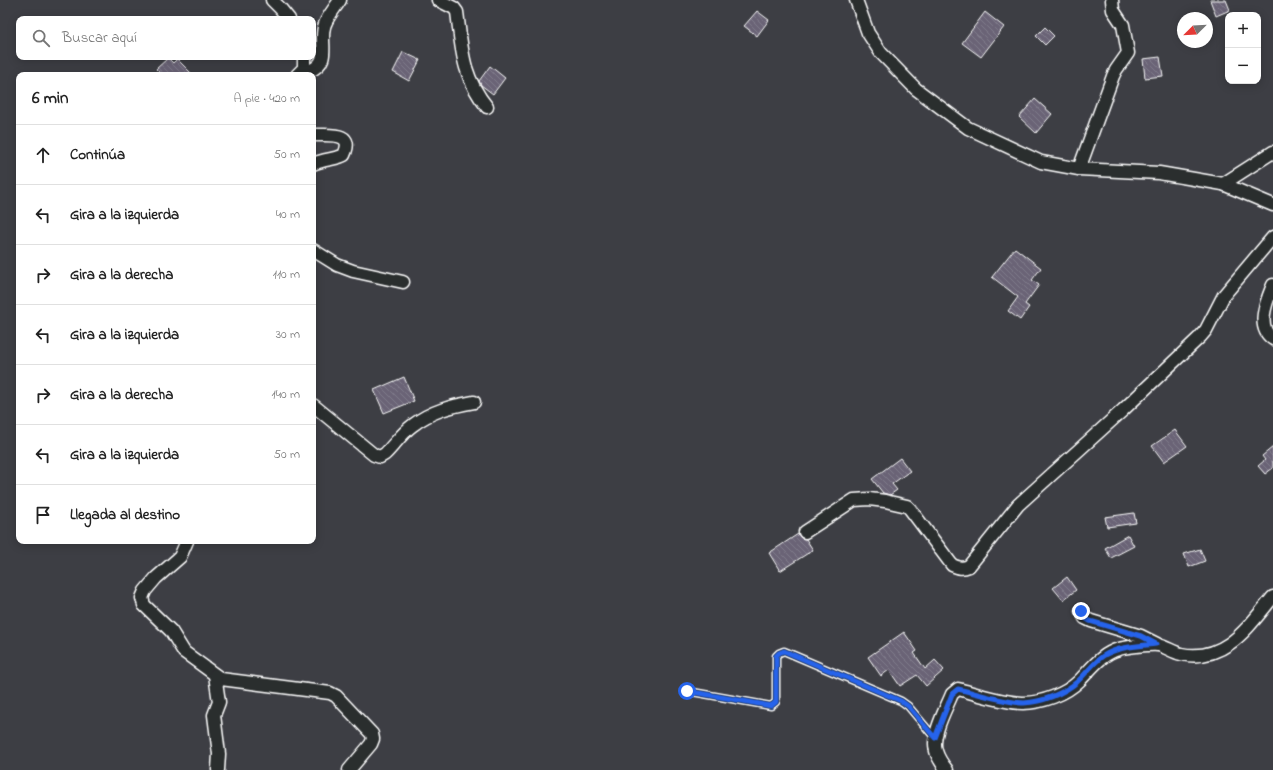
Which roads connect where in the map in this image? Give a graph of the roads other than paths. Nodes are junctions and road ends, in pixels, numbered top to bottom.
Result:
1 (272, 0) edge
2 (340, 0) edge
3 (438, 0) edge
4 (856, 0) edge
5 (1112, 0) edge
6 (287, 16) edge
7 (302, 67) edge
8 (487, 107) dead end
9 (316, 135) edge
10 (1273, 152) edge
11 (316, 163) edge
12 (1079, 169) junction
13 (1223, 184) junction
14 (1273, 205) edge
15 (1273, 237) edge
16 (316, 252) edge
17 (403, 282) dead end
18 (1273, 285) edge
19 (1273, 339) edge
20 (474, 402) dead end
21 (316, 407) edge
22 (805, 532) dead end
23 (186, 544) edge
24 (1273, 597) edge
25 (1081, 611) dead end
26 (1156, 644) junction
27 (215, 675) junction
28 (687, 691) dead end
29 (935, 738) junction
30 (218, 770) edge
31 (349, 770) edge
32 (947, 770) edge

1 - 6 street
2 - 7 street
3 - 8 street
4 - 12 street
5 - 12 street
9 - 11 street
10 - 13 street
12 - 13 street
13 - 14 street
15 - 22 street
16 - 17 street
18 - 19 street
20 - 21 street
23 - 27 street
24 - 26 street
25 - 26 street
26 - 29 street
27 - 30 street
27 - 31 street
28 - 29 lane
29 - 32 street

